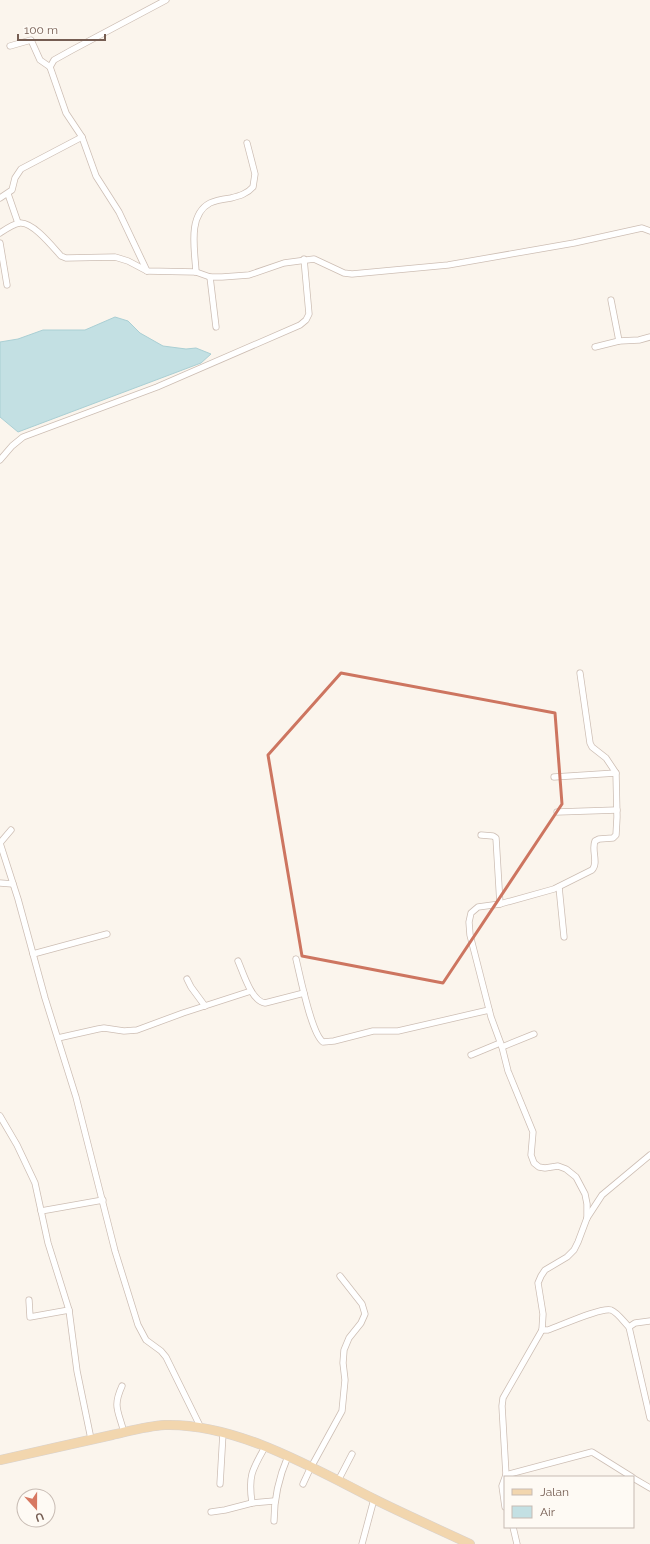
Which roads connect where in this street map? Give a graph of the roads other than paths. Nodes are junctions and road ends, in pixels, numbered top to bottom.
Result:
1 (166, 0) edge
2 (10, 46) dead end
3 (50, 67) junction
4 (82, 137) junction
5 (247, 143) dead end
6 (8, 194) junction
7 (0, 198) edge
8 (18, 223) junction
9 (650, 231) edge
10 (0, 233) edge
11 (0, 243) edge
12 (304, 259) junction
13 (2, 269) edge
14 (147, 271) junction
15 (196, 272) junction
16 (210, 277) junction
17 (7, 285) dead end
18 (611, 300) dead end
19 (216, 327) dead end
20 (650, 337) edge
21 (619, 341) junction
22 (595, 347) dead end
23 (0, 460) edge
24 (580, 673) dead end
25 (616, 773) junction
26 (554, 777) dead end
27 (617, 810) junction
28 (557, 812) dead end
29 (11, 830) dead end
30 (481, 835) dead end
31 (0, 843) edge
32 (0, 883) edge
33 (13, 884) junction
34 (559, 887) junction
35 (500, 904) junction
36 (107, 934) dead end
37 (564, 937) dead end
38 (33, 954) junction
39 (296, 959) dead end
40 (238, 961) dead end
41 (187, 979) dead end
42 (251, 991) junction
43 (304, 993) junction
44 (205, 1006) junction
45 (489, 1010) junction
46 (534, 1034) dead end
47 (58, 1038) junction
48 (501, 1045) junction
49 (472, 1055) dead end
50 (0, 1116) edge
51 (650, 1155) edge
52 (103, 1200) junction
53 (41, 1211) junction
54 (586, 1218) junction
55 (340, 1276) dead end
56 (29, 1300) dead end
57 (69, 1310) junction
58 (650, 1321) edge
59 (629, 1327) junction
60 (542, 1330) junction
61 (122, 1386) dead end
62 (650, 1418) edge
63 (201, 1428) junction
64 (124, 1432) junction
65 (223, 1433) junction
66 (91, 1439) junction
67 (264, 1447) junction
68 (352, 1454) dead end
69 (288, 1456) junction
70 (0, 1460) edge
71 (311, 1467) junction
72 (506, 1475) joint
73 (630, 1476) edge
74 (634, 1478) edge
75 (338, 1479) junction
76 (504, 1480) edge
77 (220, 1484) dead end
78 (303, 1484) dead end
79 (650, 1488) edge
80 (374, 1499) junction
81 (504, 1500) edge
82 (274, 1501) junction
83 (252, 1503) junction
84 (210, 1512) dead end
85 (274, 1521) dead end
86 (513, 1528) edge
87 (362, 1544) edge
88 (470, 1544) edge
89 (517, 1544) edge

1 - 3 street
2 - 3 street
3 - 4 street
4 - 6 street
4 - 14 street
5 - 15 street
6 - 7 street
6 - 8 street
8 - 10 street
8 - 14 street
9 - 12 street
11 - 13 street
12 - 16 street
12 - 23 street
13 - 17 street
14 - 15 street
15 - 16 street
16 - 19 street
18 - 21 street
20 - 21 street
21 - 22 street
24 - 25 street
25 - 26 street
25 - 27 street
27 - 28 street
27 - 34 street
29 - 31 street
30 - 35 street
31 - 33 street
32 - 33 street
33 - 38 street
34 - 35 street
34 - 37 street
35 - 45 street
36 - 38 street
38 - 47 street
39 - 43 street
40 - 42 street
41 - 44 street
42 - 43 street
42 - 44 street
43 - 45 street
44 - 47 street
45 - 48 street
46 - 48 street
47 - 52 street
48 - 49 street
48 - 54 street
50 - 53 street
51 - 54 street
52 - 53 street
52 - 63 street
53 - 57 street
54 - 60 street
55 - 71 street
56 - 57 street
57 - 66 street
58 - 59 street
59 - 60 street
59 - 62 street
60 - 72 street
61 - 64 street
63 - 64 main road
63 - 65 main road
64 - 66 main road
65 - 67 main road
65 - 77 street
66 - 70 main road
67 - 69 main road
67 - 83 street
68 - 75 street
69 - 71 main road
69 - 82 street
71 - 75 main road
71 - 78 street
72 - 73 street
74 - 79 street
75 - 80 main road
76 - 81 street
80 - 87 street
80 - 88 main road
82 - 83 street
82 - 85 street
83 - 84 street
86 - 89 street

